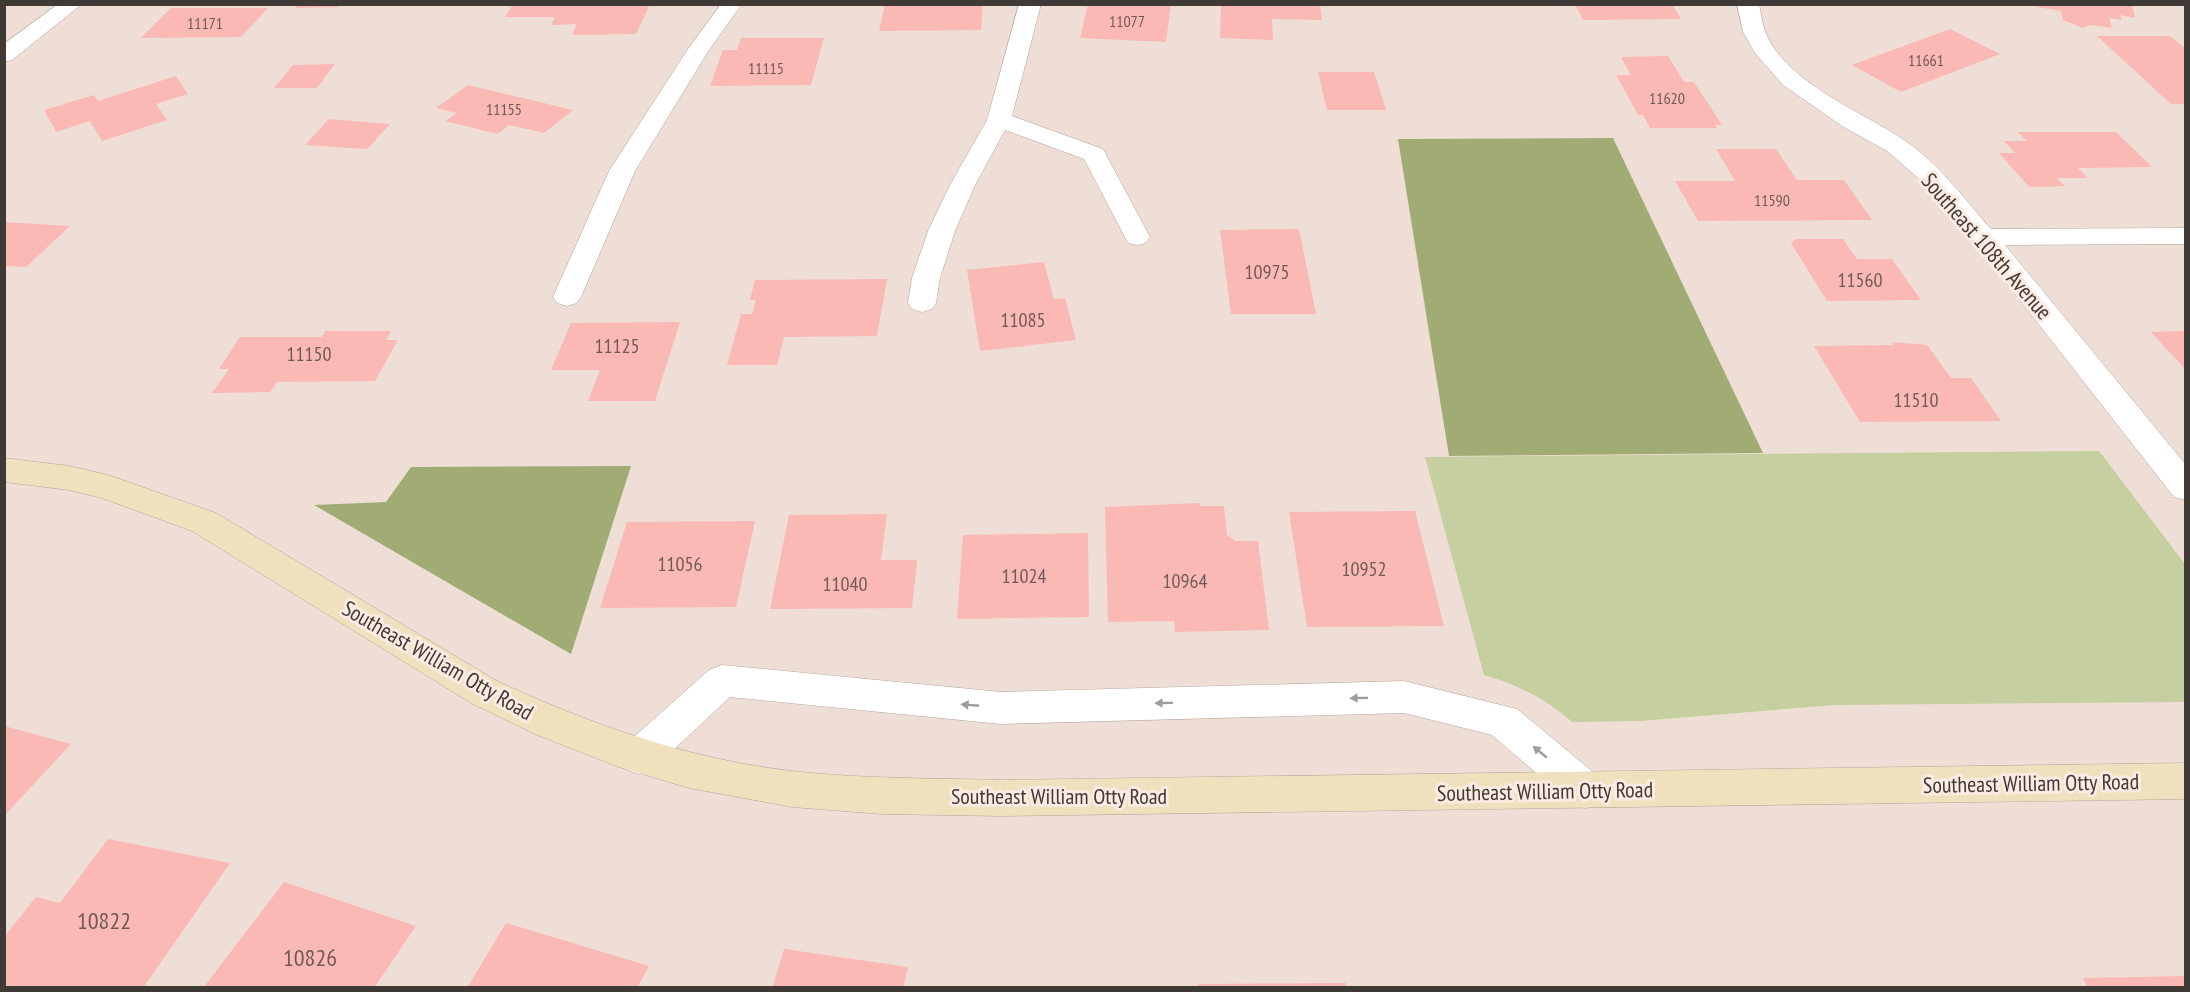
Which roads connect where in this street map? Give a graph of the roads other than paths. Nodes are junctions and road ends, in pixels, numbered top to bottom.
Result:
1 (72, 4) edge
2 (732, 4) edge
3 (1030, 4) edge
4 (1749, 4) edge
5 (4, 55) edge
6 (999, 120) junction
7 (2186, 236) edge
8 (1137, 237) dead end
9 (1984, 237) junction
10 (567, 297) dead end
11 (922, 303) dead end
12 (4, 470) edge
13 (2186, 488) edge
14 (639, 758) junction
15 (2186, 781) edge
16 (1585, 790) junction

1 - 5 street
2 - 10 street
3 - 6 street
4 - 9 street, Southeast 108th Avenue
6 - 8 street
6 - 11 street
7 - 9 street
9 - 13 street, Southeast 108th Avenue
12 - 14 street, Southeast William Otty Road
14 - 16 street, Southeast William Otty Road
16 -> 14 street
15 - 16 street, Southeast William Otty Road

